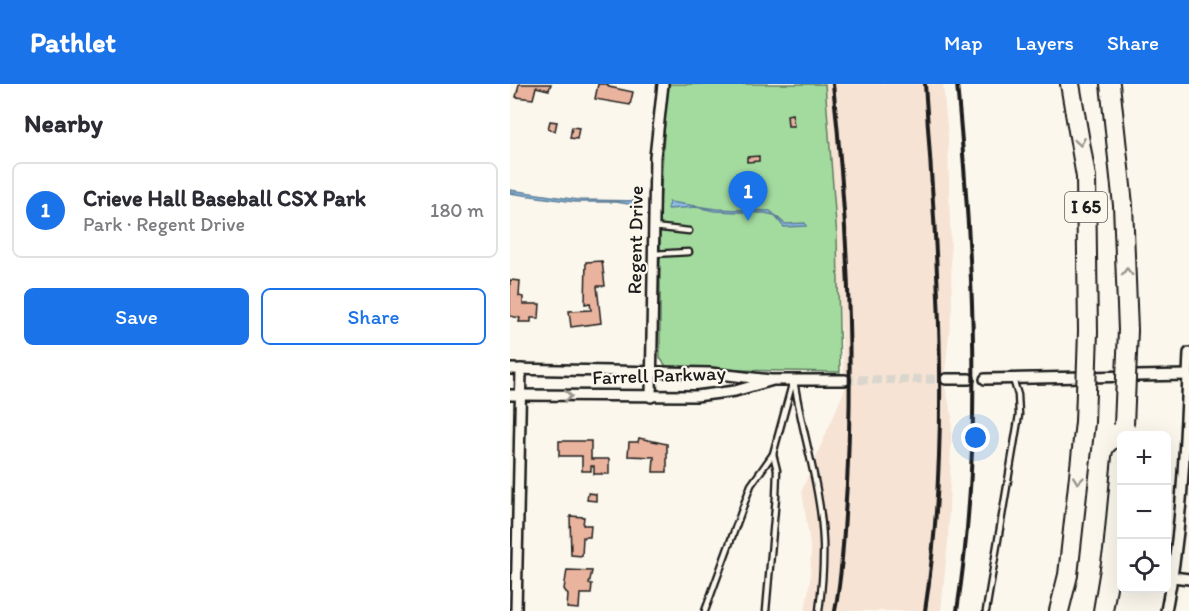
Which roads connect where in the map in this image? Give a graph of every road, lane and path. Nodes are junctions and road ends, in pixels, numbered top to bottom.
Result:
1 (663, 84) edge
2 (1070, 84) edge
3 (1110, 84) edge
4 (652, 226) junction
5 (689, 231) dead end
6 (689, 252) dead end
7 (652, 254) junction
8 (1189, 353) edge
9 (510, 369) edge
10 (521, 369) junction
11 (651, 371) junction
12 (1188, 375) edge
13 (946, 379) tunnel mouth
14 (969, 379) dead end
15 (985, 379) dead end
16 (1013, 379) junction
17 (773, 380) junction
18 (794, 380) junction
19 (845, 380) tunnel mouth
20 (510, 395) edge
21 (520, 395) junction
22 (651, 397) junction
23 (1124, 430) edge
24 (772, 454) junction
25 (1119, 485) edge
26 (1173, 577) junction
27 (1189, 579) edge
28 (516, 611) edge
29 (705, 611) edge
30 (766, 611) edge
31 (819, 611) edge
32 (986, 611) edge
33 (1059, 611) edge
34 (1102, 611) edge
35 (1166, 611) edge

1 - 4 street, Regent Drive
2 -> 33 highway, I 65, bridge
23 -> 3 highway, I 65, bridge
4 - 5 lane
4 - 7 street, Regent Drive
6 - 7 lane
7 - 11 street, Regent Drive
8 - 12 street
9 - 10 street
10 - 11 street
10 - 21 street
11 - 17 street
11 - 22 street, Regent Drive
12 - 16 street
12 - 26 street
13 - 14 street
15 - 16 street
16 - 32 lane
17 - 18 street, Farrell Parkway
17 - 22 street, Farrell Parkway
18 - 19 street, Farrell Parkway
18 - 24 lane
18 - 31 lane
20 - 21 street, Farrell Parkway
21 -> 22 street, Farrell Parkway
21 - 28 street
24 - 29 lane
24 - 30 lane
25 - 34 highway
26 - 27 street
26 - 35 street

